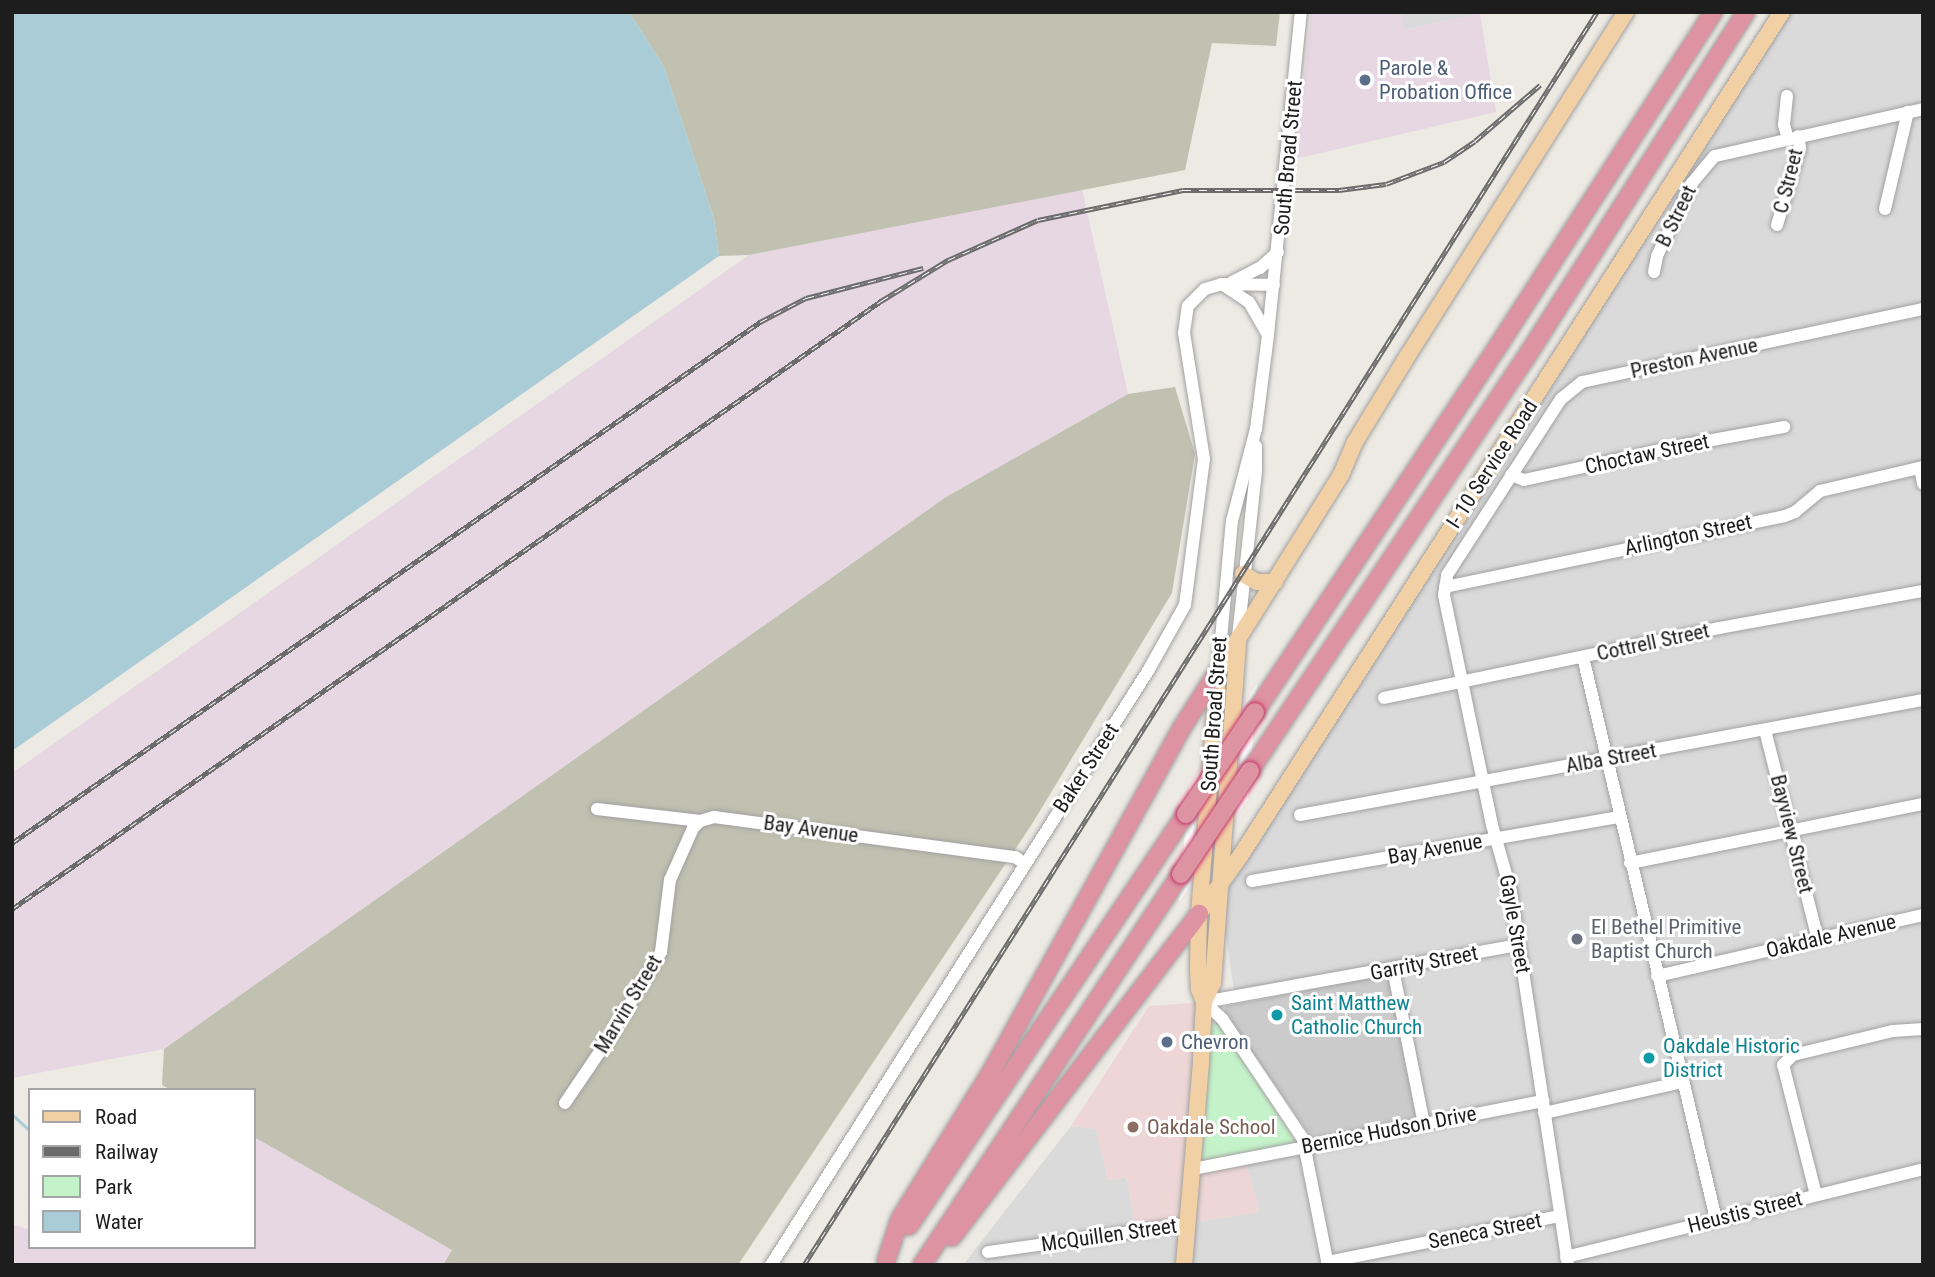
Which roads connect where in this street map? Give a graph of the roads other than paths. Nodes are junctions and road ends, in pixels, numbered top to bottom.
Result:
1 (1301, 12) edge
2 (1626, 12) edge
3 (1713, 12) edge
4 (1746, 12) edge
5 (1784, 14) edge
6 (1787, 96) dead end
7 (1923, 109) edge
8 (1908, 112) junction
9 (1793, 138) junction
10 (1885, 209) dead end
11 (1777, 225) dead end
12 (1278, 253) junction
13 (1654, 272) dead end
14 (1227, 283) junction
15 (1274, 285) junction
16 (1923, 309) edge
17 (1268, 335) junction
18 (1784, 427) dead end
19 (1256, 429) junction
20 (1921, 468) edge
21 (1511, 475) junction
22 (1923, 484) edge
23 (1243, 574) junction
24 (1275, 582) junction
25 (1445, 587) junction
26 (1923, 591) edge
27 (1238, 640) junction
28 (1583, 657) junction
29 (1218, 671) junction
30 (1463, 681) junction
31 (1384, 698) dead end
32 (1923, 700) edge
33 (1765, 730) junction
34 (1606, 759) junction
35 (1482, 781) junction
36 (1923, 804) edge
37 (597, 809) dead end
38 (1300, 815) dead end
39 (1619, 817) junction
40 (700, 821) junction
41 (1791, 831) junction
42 (1497, 838) junction
43 (1024, 863) junction
44 (1630, 863) junction
45 (1252, 881) dead end
46 (1219, 886) junction
47 (1199, 914) junction
48 (1923, 915) edge
49 (1818, 939) junction
50 (1519, 945) junction
51 (1393, 969) junction
52 (1657, 976) junction
53 (1204, 1002) junction
54 (1923, 1029) edge
55 (1683, 1082) junction
56 (565, 1103) dead end
57 (1543, 1107) junction
58 (1423, 1124) junction
59 (1305, 1146) junction
60 (1194, 1169) junction
61 (1923, 1169) edge
62 (1816, 1195) junction
63 (1559, 1216) junction
64 (1716, 1219) junction
65 (1188, 1224) junction
66 (988, 1252) dead end
67 (1567, 1261) edge
68 (885, 1263) edge
69 (1328, 1264) edge
70 (771, 1265) edge
71 (924, 1265) edge
72 (1184, 1265) edge

1 - 12 street, South Broad Street
2 - 24 main road
3 - 68 highway, bridge
4 - 71 highway, bridge
5 - 46 main road, I- 10 Service Road
6 - 9 street, C Street
7 - 8 street
8 - 9 street
8 - 10 street
9 - 11 street, C Street
9 - 13 street, B Street
12 - 14 street, Baker Street
12 - 15 street, South Broad Street
14 - 15 street
14 - 17 street
14 - 43 street, Baker Street
15 - 17 street, South Broad Street
16 - 21 street, Preston Avenue
17 - 19 street, South Broad Street
18 - 21 street, Choctaw Street
19 - 23 street, South Broad Street
19 - 29 street, South Broad Street
20 - 22 street
20 - 25 street, Arlington Street
21 - 25 street, Preston Avenue
23 - 24 main road
23 - 27 street, South Broad Street
24 - 27 main road
25 - 30 street, Gayle Street
26 - 28 street, Cottrell Street
27 - 29 main road
27 - 46 main road, South Broad Street
28 - 30 street, Cottrell Street
28 - 34 street
29 - 47 main road, South Broad Street
29 - 68 highway
30 - 31 street, Cottrell Street
30 - 35 street, Gayle Street
32 - 33 street, Alba Street
33 - 34 street, Alba Street
33 - 41 street, Bayview Street
34 - 35 street, Alba Street
34 - 39 street
35 - 38 street, Alba Street
35 - 42 street, Gayle Street
36 - 41 street
37 - 40 street, Bay Avenue
39 - 42 street, Bay Avenue
39 - 44 street
40 - 43 street, Bay Avenue
40 - 56 street, Marvin Street
41 - 44 street
41 - 49 street, Bayview Street
42 - 45 street, Bay Avenue
42 - 50 street, Gayle Street
43 - 70 street, Baker Street
44 - 52 street
46 - 47 main road, I- 10 Service Road
46 - 53 main road, South Broad Street
47 - 53 main road, South Broad Street
47 - 71 highway
48 - 49 street, Oakdale Avenue
49 - 52 street, Oakdale Avenue
50 - 51 street, Garrity Street
50 - 57 street, Gayle Street
51 - 53 street, Garrity Street
51 - 58 street
52 - 55 street
53 - 59 street
53 - 60 main road, South Broad Street
54 - 62 street
55 - 57 street, Bernice Hudson Drive
55 - 64 street
57 - 58 street, Bernice Hudson Drive
57 - 63 street, Gayle Street
58 - 59 street, Bernice Hudson Drive
59 - 60 street, Bernice Hudson Drive
59 - 69 street
60 - 65 main road, South Broad Street
61 - 62 street, Heustis Street
62 - 64 street, Heustis Street
63 - 67 street, Gayle Street
63 - 69 street, Seneca Street
64 - 67 street, Heustis Street
65 - 66 street, McQuillen Street
65 - 72 main road, South Broad Street

